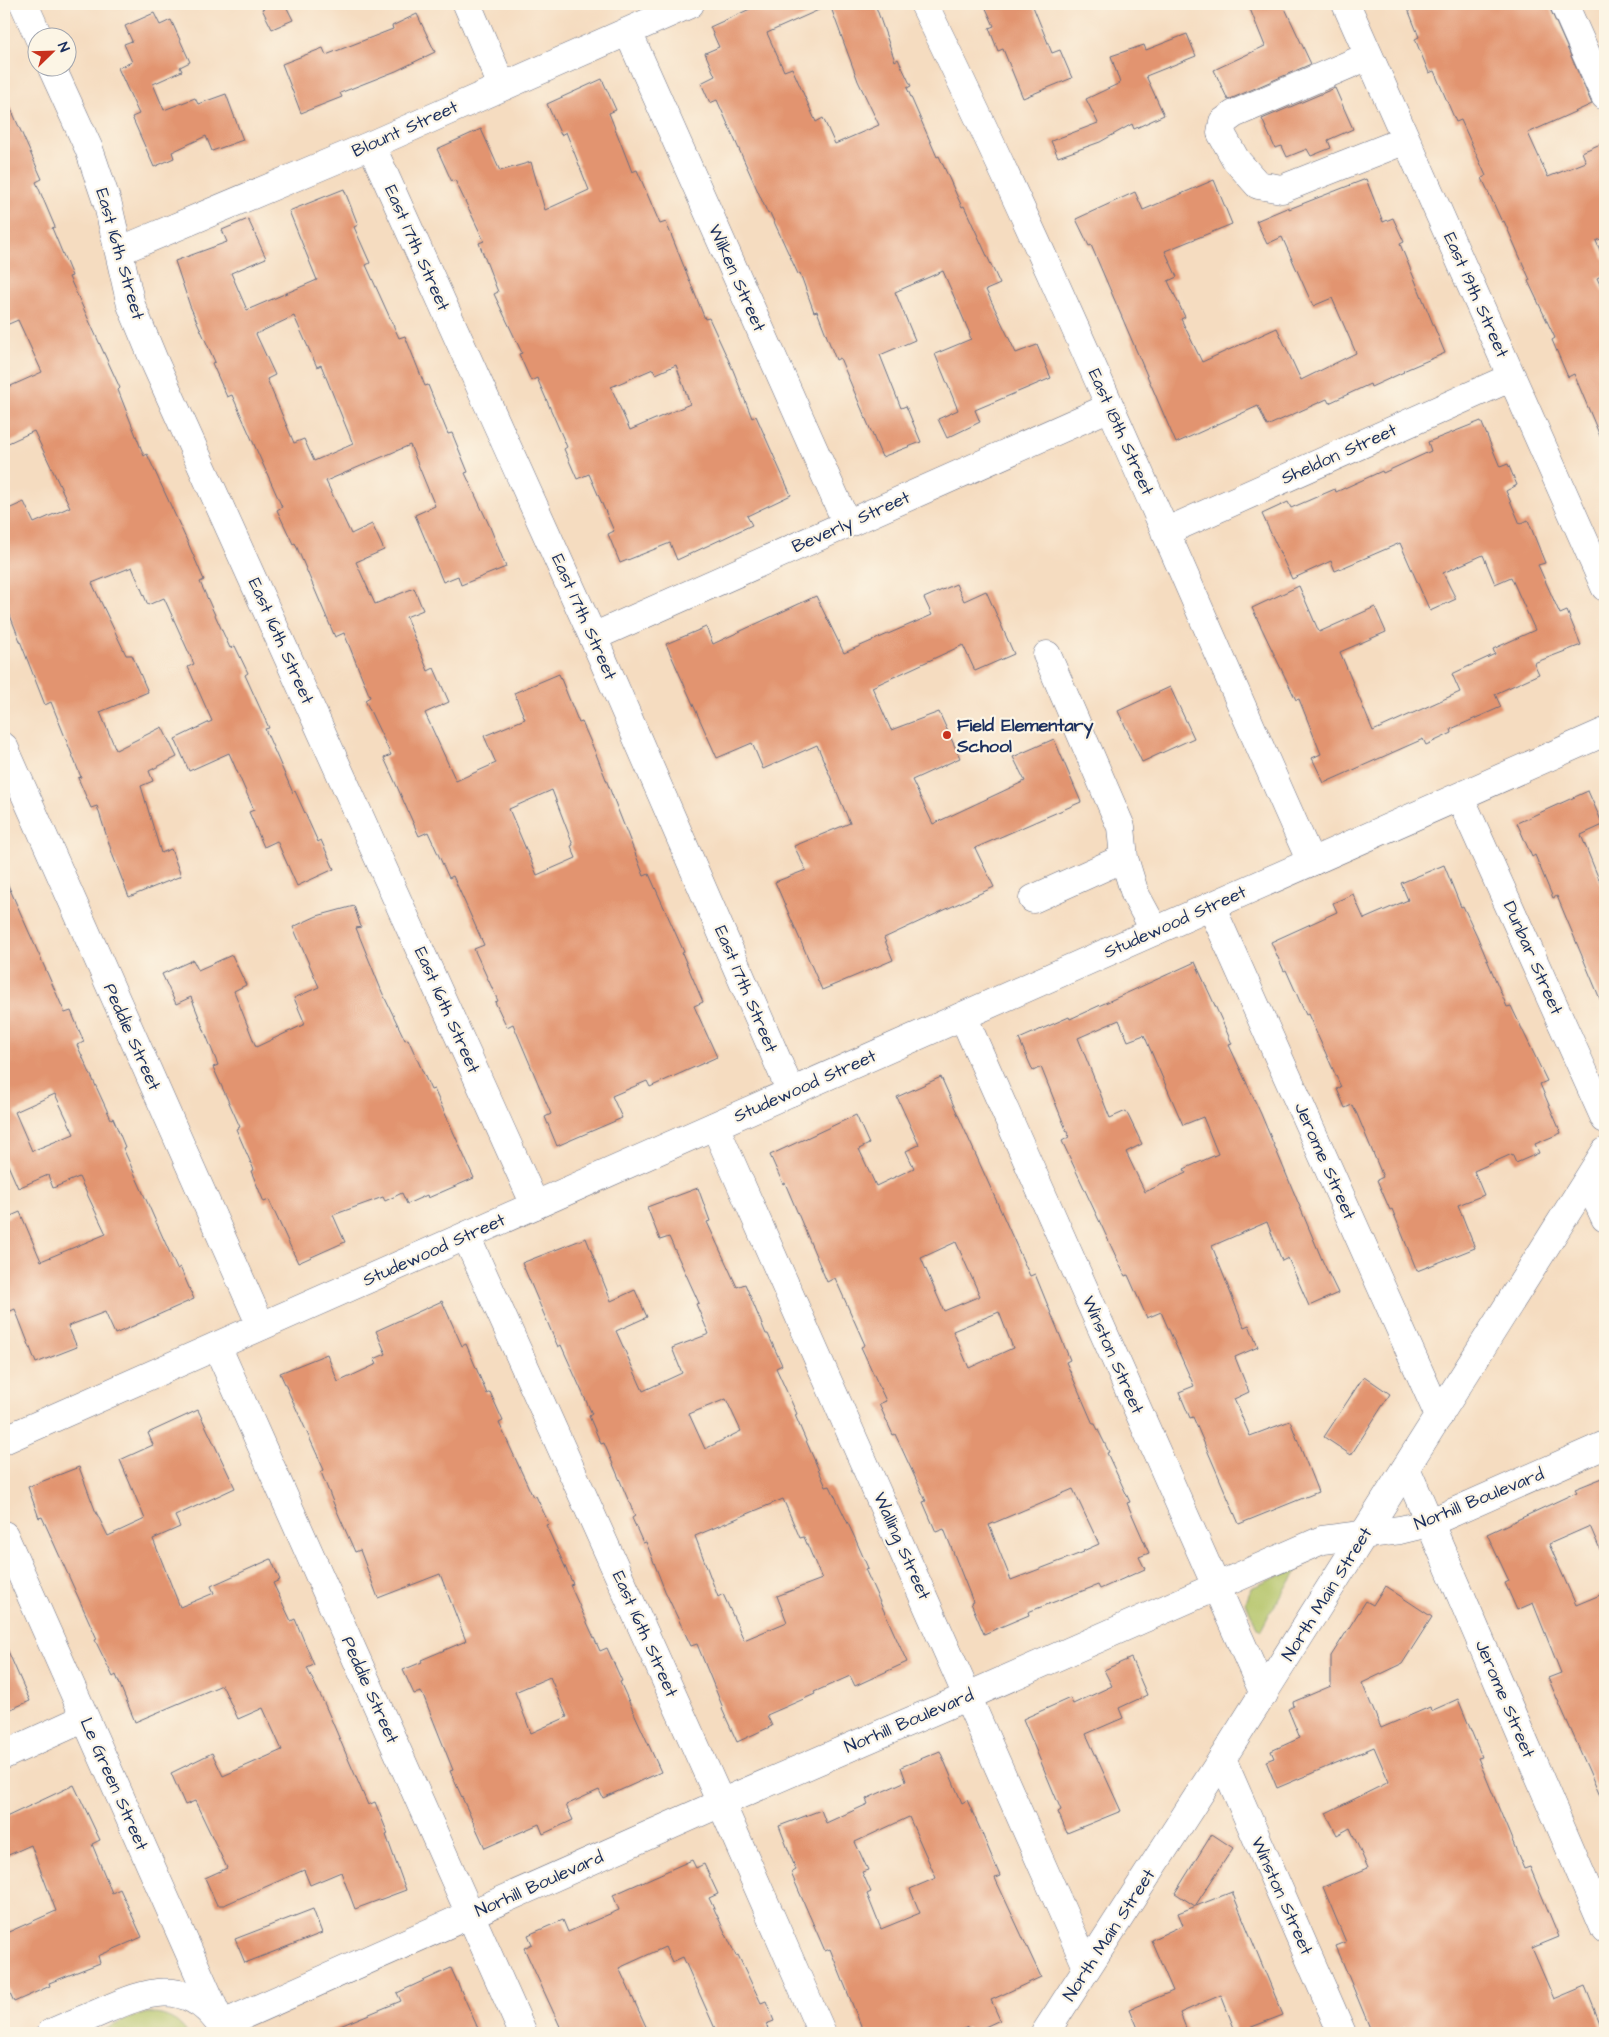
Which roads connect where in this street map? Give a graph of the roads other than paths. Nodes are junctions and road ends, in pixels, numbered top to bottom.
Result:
1 (24, 4) edge
2 (467, 4) edge
3 (690, 4) edge
4 (924, 4) edge
5 (1346, 4) edge
6 (1564, 4) edge
7 (35, 28) edge
8 (628, 32) junction
9 (1369, 56) junction
10 (57, 78) edge
11 (502, 86) junction
12 (1605, 96) edge
13 (1406, 140) junction
14 (371, 145) junction
15 (119, 251) junction
16 (1512, 377) junction
17 (1110, 407) junction
18 (846, 524) junction
19 (1165, 532) junction
20 (1605, 587) edge
21 (593, 637) junction
22 (1047, 655) dead end
23 (1605, 732) edge
24 (4, 747) edge
25 (9, 776) edge
26 (1460, 796) junction
27 (1124, 858) junction
28 (1311, 862) junction
29 (1033, 899) dead end
30 (1212, 906) junction
31 (1155, 932) junction
32 (963, 1016) junction
33 (791, 1092) junction
34 (1605, 1119) edge
35 (715, 1126) junction
36 (1605, 1152) edge
37 (1588, 1181) junction
38 (535, 1205) junction
39 (1605, 1218) edge
40 (466, 1236) junction
41 (261, 1326) junction
42 (217, 1346) junction
43 (1439, 1416) junction
44 (4, 1440) edge
45 (1605, 1445) edge
46 (1406, 1468) junction
47 (1429, 1523) junction
48 (1364, 1533) junction
49 (4, 1535) edge
50 (1216, 1587) junction
51 (1264, 1694) junction
52 (968, 1696) junction
53 (85, 1718) junction
54 (4, 1755) edge
55 (1222, 1759) junction
56 (721, 1803) junction
57 (470, 1915) junction
58 (1605, 1930) edge
59 (1087, 1968) junction
60 (223, 2030) edge
61 (51, 2033) edge
62 (523, 2033) edge
63 (822, 2033) edge
64 (1045, 2033) edge
65 (1342, 2033) edge

1 - 7 street
2 - 11 street
3 - 8 street, Blount Street
4 - 17 street, East 18th Street
5 - 9 street, East 19th Street
6 - 12 street
8 - 11 street, Blount Street
8 - 18 street, Wilken Street
9 - 13 street, East 19th Street
9 - 13 street
10 - 15 street, East 16th Street
11 - 14 street, Blount Street
13 - 16 street, East 19th Street
14 - 15 street, Blount Street
14 - 21 street, East 17th Street
15 - 38 street, East 16th Street
16 - 19 street, Sheldon Street
16 - 20 street, East 19th Street
17 - 18 street, Beverly Street
17 - 19 street, East 18th Street
18 - 21 street, Beverly Street
19 - 28 street, East 18th Street
21 - 33 street, East 17th Street
22 - 27 street
23 - 26 street, Studewood Street
24 - 25 street, Peddie Street
25 - 41 street, Peddie Street
26 - 28 street, Studewood Street
26 - 34 street, Dunbar Street
27 - 29 street
27 - 31 street
28 - 30 street, Studewood Street
30 - 31 street, Studewood Street
30 - 43 street, Jerome Street
31 - 32 street, Studewood Street
32 - 33 street, Studewood Street
32 - 50 street, Winston Street
33 - 35 street, Studewood Street
35 - 38 street, Studewood Street
35 - 52 street, Walling Street
36 - 37 street, North Main Street
37 - 39 street
37 - 43 street, North Main Street
38 - 40 street, Studewood Street
40 - 41 street, Studewood Street
40 - 56 street, East 16th Street
41 - 42 street, Studewood Street
42 - 44 street, Studewood Street
42 - 57 street, Peddie Street
43 - 46 street, North Main Street
45 - 47 street, Norhill Boulevard
46 - 47 street, Jerome Street
46 - 48 street, North Main Street
47 - 48 street, Norhill Boulevard
47 - 58 street, Jerome Street
48 - 50 street, Norhill Boulevard
48 - 51 street, North Main Street
49 - 53 street, Le Green Street
50 - 51 street, Winston Street
50 - 52 street, Norhill Boulevard
51 - 55 street, North Main Street
52 - 56 street, Norhill Boulevard
52 - 59 street, Walling Street
53 - 54 street
53 - 60 street, Le Green Street
55 - 59 street, North Main Street
55 - 65 street, Winston Street
56 - 57 street, Norhill Boulevard
56 - 63 street, East 16th Street
57 - 60 street, Norhill Boulevard
57 - 62 street, Peddie Street
59 - 64 street, North Main Street
60 - 61 street

